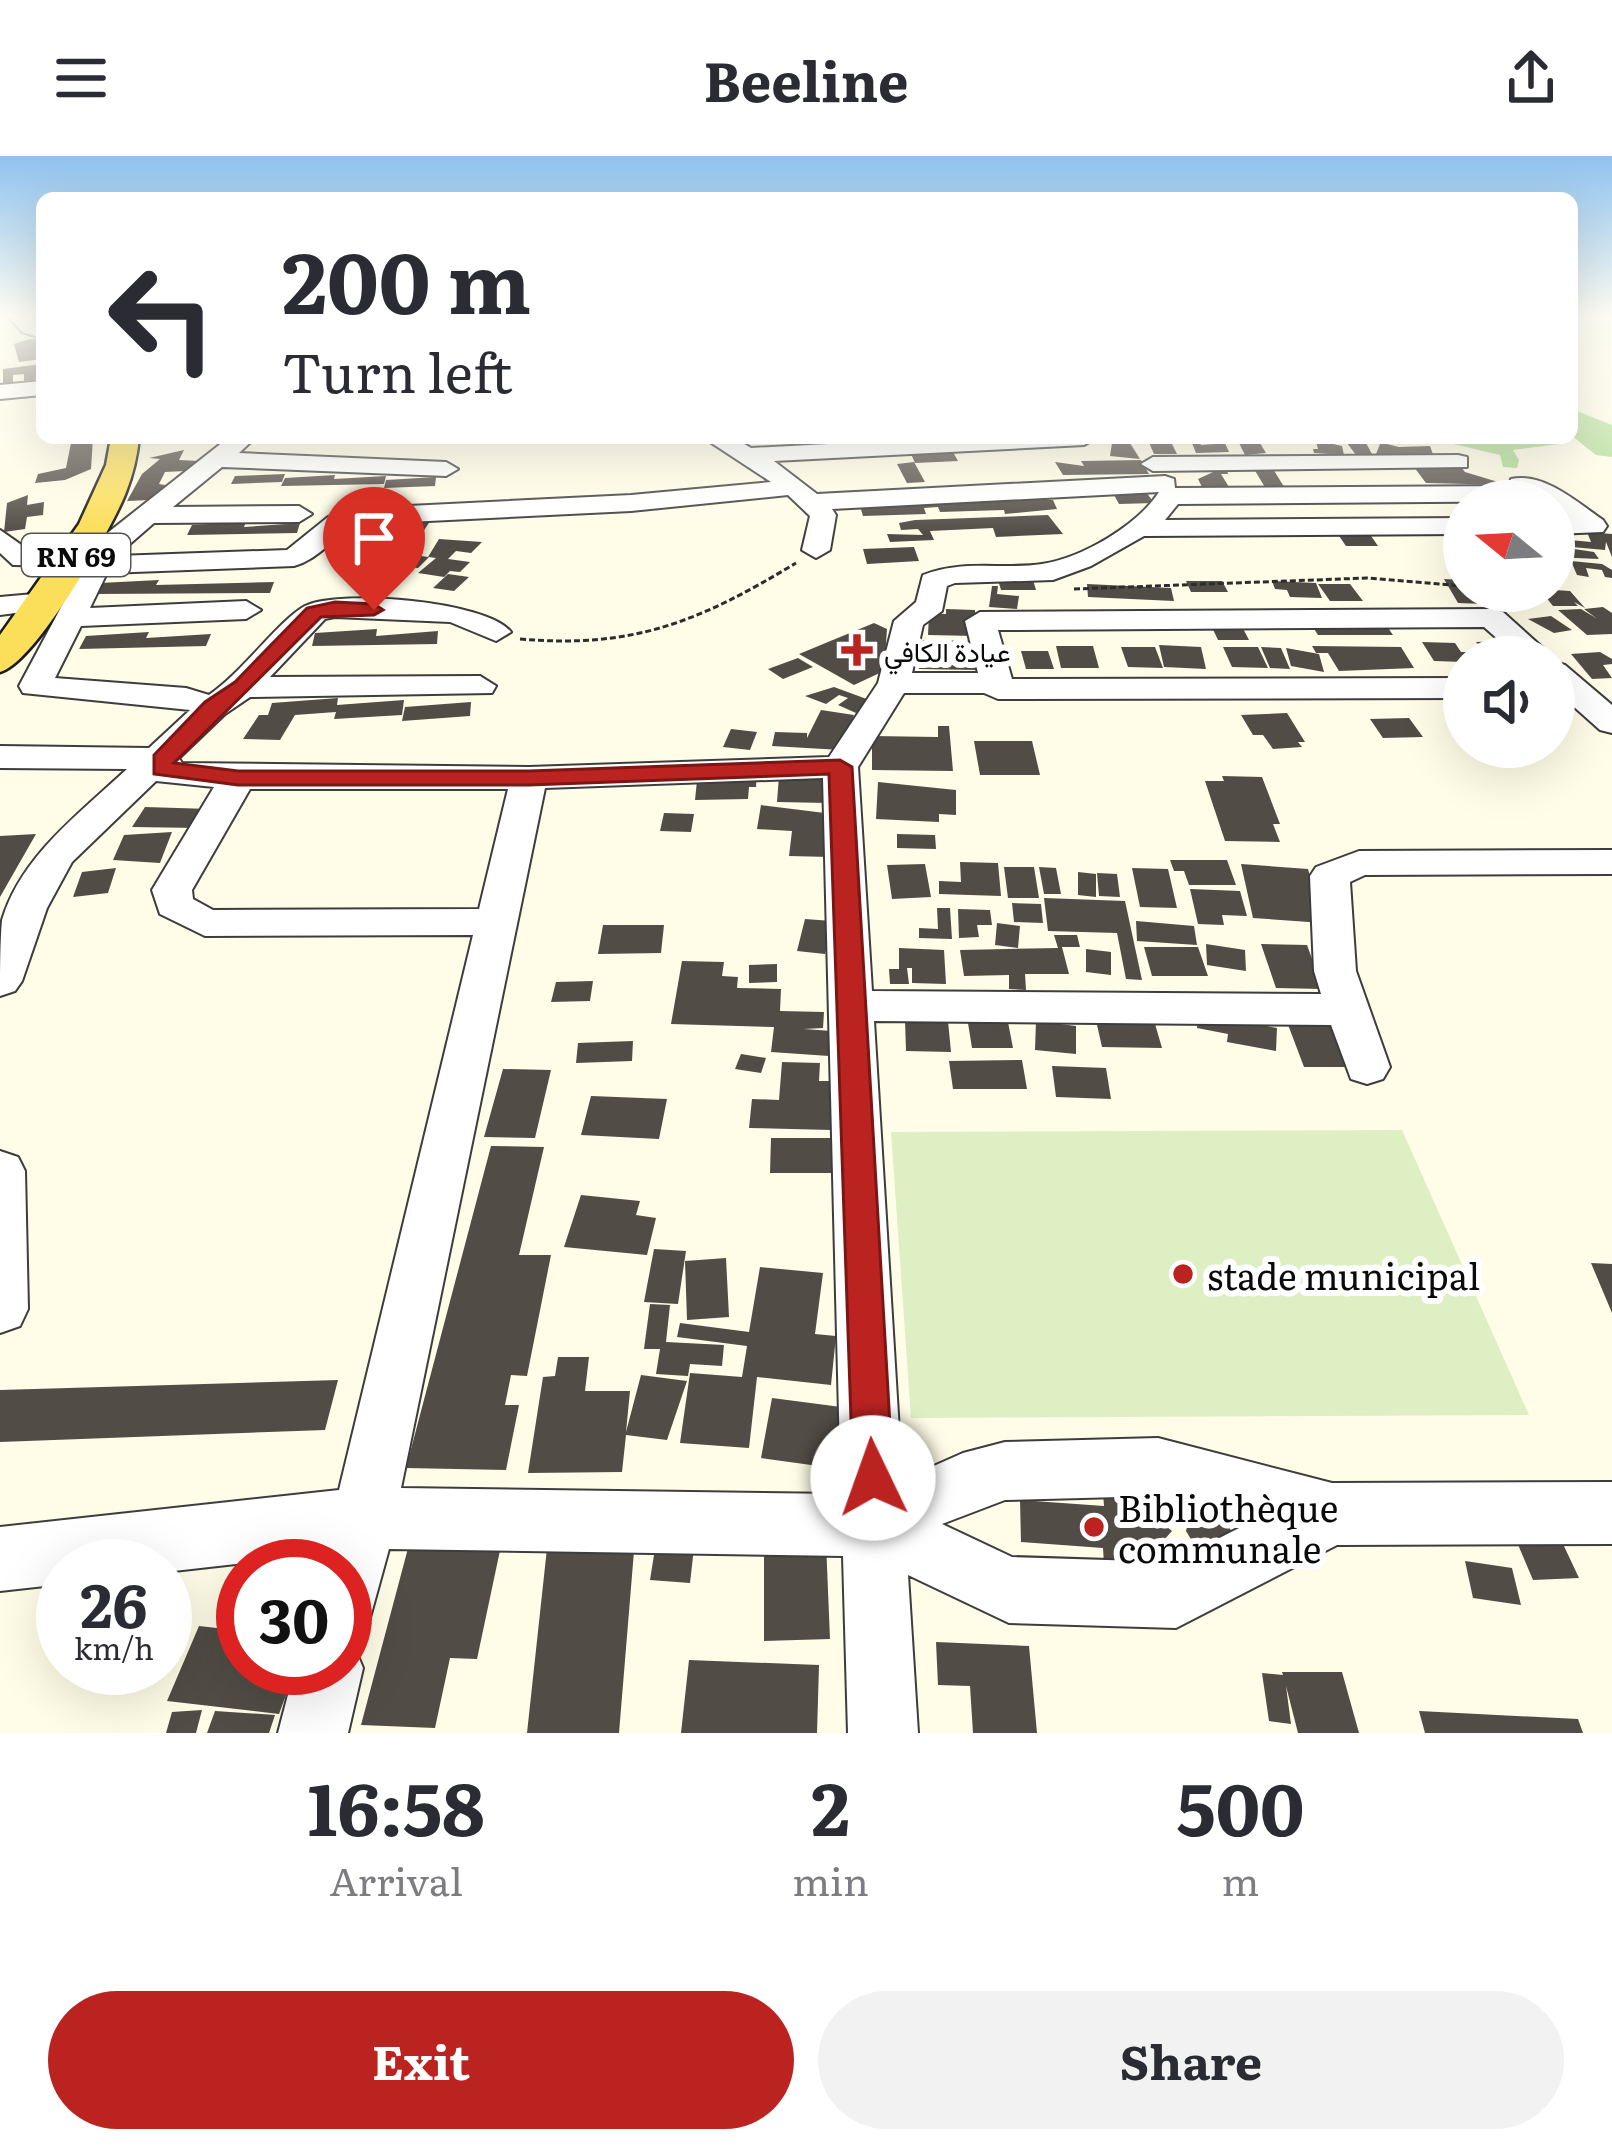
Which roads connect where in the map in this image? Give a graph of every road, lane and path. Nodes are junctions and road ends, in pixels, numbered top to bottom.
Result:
1 (36, 389) edge
2 (0, 392) edge
3 (109, 444) edge
4 (124, 444) edge
5 (235, 444) edge
6 (728, 444) edge
7 (966, 444) edge
8 (1134, 444) edge
9 (1426, 444) edge
10 (749, 455) junction
11 (214, 459) junction
12 (1458, 462) junction
13 (446, 469) dead end
14 (1508, 480) edge
15 (1162, 482) junction
16 (1443, 491) edge
17 (804, 494) junction
18 (1575, 513) edge
19 (298, 514) dead end
20 (146, 515) junction
21 (1443, 526) edge
22 (1575, 526) edge
23 (1140, 528) junction
24 (0, 538) edge
25 (816, 550) joint
26 (78, 555) junction
27 (1443, 584) edge
28 (1066, 589) dead end
29 (35, 607) edge
30 (246, 610) dead end
31 (496, 632) joint
32 (1513, 636) edge
33 (0, 638) edge
34 (0, 660) edge
35 (894, 683) junction
36 (997, 683) junction
37 (1575, 685) edge
38 (480, 686) dead end
39 (243, 687) junction
40 (1443, 688) edge
41 (1612, 690) edge
42 (1575, 695) edge
43 (213, 707) junction
44 (1612, 723) edge
45 (0, 757) edge
46 (840, 767) junction
47 (175, 768) junction
48 (238, 778) junction
49 (529, 778) junction
50 (1612, 862) edge
51 (496, 922) junction
52 (0, 981) edge
53 (851, 1006) junction
54 (1345, 1010) junction
55 (1367, 1067) dead end
56 (0, 1171) edge
57 (0, 1309) edge
58 (1612, 1513) edge
59 (1332, 1514) junction
60 (365, 1518) junction
61 (875, 1525) junction
62 (360, 1539) edge
63 (0, 1559) edge
64 (323, 1695) edge
65 (314, 1733) edge
66 (884, 1733) edge

1 - 2 street
3 - 26 main road, RN 69
4 - 26 main road, RN 69
5 - 11 street
6 - 10 street
7 - 10 street
8 - 15 street
9 - 12 street
10 - 17 street
11 - 13 street
11 - 20 street
12 - 14 street
12 - 15 street
15 - 16 street
15 - 17 street
15 - 23 street
17 - 25 street
17 - 26 street
18 - 22 street
19 - 20 street
20 - 26 street
21 - 23 street
23 - 35 street
24 - 26 street
25 - 31 path
26 - 29 main road, RN 69
27 - 28 path
29 - 30 street
29 - 33 main road, RN 69
29 - 34 main road, RN 69
29 - 43 street
31 - 39 street
32 - 36 street
35 - 36 street
35 - 46 street
36 - 40 street
37 - 41 street
38 - 39 street
39 - 43 street
42 - 44 street
43 - 47 street
45 - 47 street
46 - 49 street
46 - 53 street
47 - 48 street
47 - 52 street
48 - 49 street
48 - 51 street
49 - 51 street
50 - 54 street
51 - 60 street
53 - 54 street
53 - 61 street
54 - 55 street
56 - 57 street
58 - 59 street
59 - 61 street
59 - 61 street
60 - 61 street
60 - 62 street
60 - 63 street
61 - 66 street
64 - 65 street

